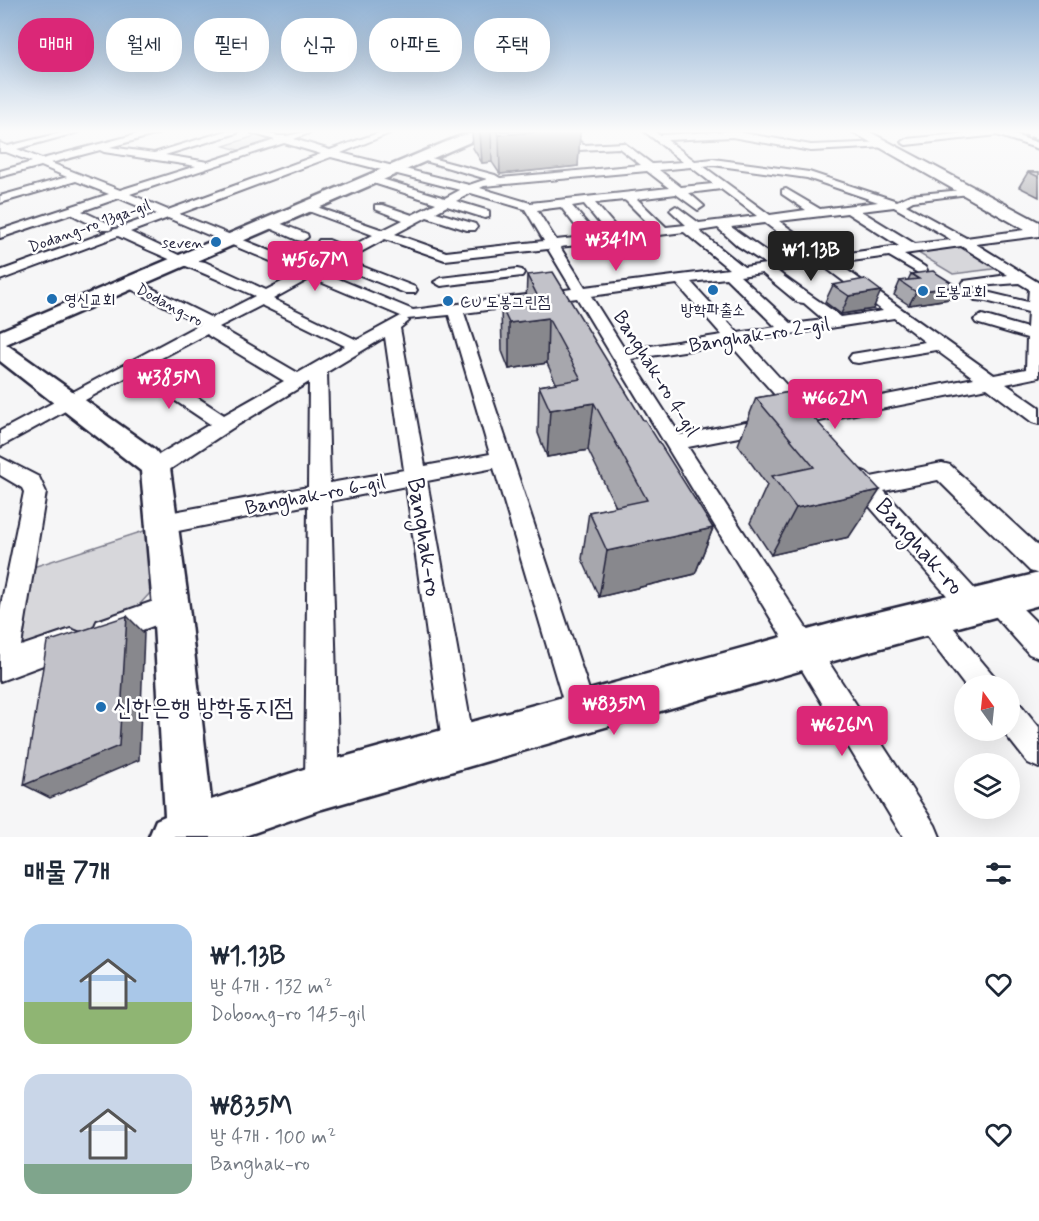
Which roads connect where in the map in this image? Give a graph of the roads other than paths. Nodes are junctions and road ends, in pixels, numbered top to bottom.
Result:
1 (55, 170) edge
2 (191, 170) edge
3 (283, 170) edge
4 (393, 170) joint
5 (464, 170) edge
6 (623, 170) joint
7 (654, 170) edge
8 (700, 170) edge
9 (762, 170) edge
10 (770, 170) edge
11 (798, 170) edge
12 (935, 170) edge
13 (958, 170) edge
14 (594, 172) junction
15 (808, 176) junction
16 (74, 178) junction
17 (371, 179) junction
18 (770, 181) dead end
19 (498, 182) junction
20 (722, 186) junction
21 (471, 189) junction
22 (680, 191) junction
23 (968, 191) junction
24 (786, 192) dead end
25 (652, 194) junction
26 (119, 195) junction
27 (828, 195) dead end
28 (625, 197) junction
29 (0, 200) edge
30 (447, 201) junction
31 (587, 201) junction
32 (564, 204) junction
33 (897, 204) junction
34 (698, 206) dead end
35 (307, 207) junction
36 (379, 207) dead end
37 (529, 207) junction
38 (850, 209) junction
39 (70, 210) junction
40 (676, 210) dead end
41 (426, 212) junction
42 (818, 213) junction
43 (166, 214) junction
44 (485, 214) dead end
45 (1039, 214) edge
46 (10, 215) dead end
47 (413, 219) junction
48 (768, 219) junction
49 (723, 220) junction
50 (269, 223) junction
51 (29, 224) junction
52 (471, 227) dead end
53 (693, 228) junction
54 (113, 229) junction
55 (1039, 231) edge
56 (664, 232) junction
57 (0, 234) edge
58 (384, 234) junction
59 (302, 237) dead end
60 (617, 237) junction
61 (593, 239) junction
62 (230, 240) junction
63 (962, 241) junction
64 (324, 243) dead end
65 (551, 244) junction
66 (911, 248) junction
67 (890, 251) junction
68 (348, 253) junction
69 (449, 256) junction
70 (825, 259) junction
71 (334, 260) junction
72 (181, 261) junction
73 (772, 267) junction
74 (920, 270) edge
75 (735, 272) junction
76 (310, 273) junction
77 (517, 273) dead end
78 (0, 276) edge
79 (1023, 278) junction
80 (681, 280) junction
81 (441, 282) junction
82 (130, 283) junction
83 (969, 284) dead end
84 (403, 287) dead end
85 (866, 289) junction
86 (581, 294) junction
87 (264, 297) junction
88 (980, 297) dead end
89 (807, 298) junction
90 (1035, 309) junction
91 (454, 310) junction
92 (431, 313) junction
93 (898, 313) junction
94 (982, 320) dead end
95 (401, 321) junction
96 (837, 322) junction
97 (211, 325) junction
98 (789, 330) junction
99 (1035, 335) junction
100 (735, 338) junction
101 (0, 339) edge
102 (940, 344) junction
103 (357, 346) junction
104 (0, 350) edge
105 (620, 356) junction
106 (858, 358) dead end
107 (135, 365) junction
108 (308, 375) junction
109 (990, 381) junction
110 (69, 401) junction
111 (805, 417) junction
112 (1039, 417) edge
113 (224, 424) junction
114 (4, 433) edge
115 (820, 434) edge
116 (674, 443) junction
117 (502, 459) junction
118 (843, 460) edge
119 (0, 465) edge
120 (155, 468) junction
121 (416, 475) junction
122 (866, 487) junction
123 (320, 492) junction
124 (163, 524) junction
125 (1039, 563) edge
126 (1039, 589) edge
127 (985, 603) junction
128 (171, 608) junction
129 (928, 617) junction
130 (1039, 644) edge
131 (806, 650) junction
132 (1, 667) edge
133 (975, 675) edge
134 (582, 714) junction
135 (1020, 729) edge
136 (459, 748) junction
137 (1039, 753) edge
138 (321, 786) junction
139 (185, 835) edge
140 (923, 837) edge

1 - 16 street
2 - 26 street
3 - 43 street, Dodang-ro 13ga-gil
4 - 17 main road, Dodang-ro
4 - 21 street
5 - 19 street
6 - 14 street
6 - 25 street
7 - 22 street
8 - 20 street
9 - 18 street
10 - 15 street
11 - 15 street
12 - 23 main road
13 - 45 main road
14 - 19 street
14 - 28 street
15 - 33 street
16 - 26 street
16 - 29 street
17 - 30 street
17 - 35 main road, Dodang-ro
19 - 21 street
20 - 22 street
20 - 48 street
21 - 30 street
21 - 37 street
22 - 25 street
22 - 34 street
23 - 33 street
23 - 55 main road
24 - 42 street
25 - 28 street
26 - 39 street
26 - 43 street
27 - 38 street
28 - 31 street
28 - 56 street
30 - 41 street
30 - 44 street
31 - 32 street
31 - 60 street
32 - 37 street
32 - 61 street
33 - 38 street
33 - 63 street
35 - 50 main road, Dodang-ro
35 - 58 street
36 - 47 street
37 - 65 street, Banghak-ro 4-gil
38 - 42 street
38 - 66 street
39 - 51 street
39 - 54 street
40 - 53 street
41 - 47 street
41 - 52 street
42 - 48 street
43 - 54 street, Dodang-ro 13ga-gil
43 - 62 street
46 - 51 street
47 - 58 street
48 - 49 street
48 - 70 street
49 - 53 street
49 - 73 street
50 - 59 street
50 - 62 main road, Dodang-ro
51 - 57 street
53 - 56 street
53 - 75 street
54 - 72 street
54 - 78 street, Dodang-ro 13ga-gil
55 - 63 street
56 - 60 street
58 - 68 street
58 - 69 street
60 - 61 street
61 - 65 street
62 - 72 main road, Dodang-ro
62 - 76 street
63 - 66 street
63 - 79 street
64 - 68 street
65 - 69 street
65 - 86 street, Banghak-ro 4-gil
66 - 67 street
67 - 70 street
67 - 74 street
68 - 71 street
69 - 81 street
70 - 73 street
70 - 85 street
71 - 76 street
71 - 84 street
72 - 82 main road, Dodang-ro
72 - 87 street
73 - 75 street
73 - 89 street
75 - 80 street
75 - 98 street
76 - 87 street
76 - 95 street
77 - 81 street
79 - 83 street
79 - 90 street
80 - 86 street
80 - 100 street
81 - 92 street
82 - 97 street, Dodang-ro
82 - 101 main road, Dodang-ro
85 - 89 street
85 - 93 street
86 - 91 street
86 - 105 street, Banghak-ro 4-gil
87 - 97 street
87 - 103 street
88 - 90 street
89 - 96 street
90 - 99 street
91 - 92 street
91 - 117 street
92 - 95 street
93 - 96 street, Banghak-ro 2-gil
93 - 102 street
94 - 99 street
95 - 103 street
95 - 121 street, Banghak-ro
96 - 98 street, Banghak-ro 2-gil
97 - 107 street
97 - 108 street, Dodang-ro
98 - 100 street, Banghak-ro 2-gil
99 - 109 street
100 - 105 street, Banghak-ro 2-gil
100 - 111 street
102 - 106 street
102 - 109 street
103 - 108 street
104 - 110 main road
105 - 116 street, Banghak-ro 4-gil
107 - 110 street
107 - 113 street
108 - 113 street
108 - 123 street
109 - 111 street
109 - 112 street
110 - 114 street
110 - 120 main road
111 - 115 street
111 - 116 street
113 - 120 street
116 - 131 street, Banghak-ro 4-gil
117 - 121 street, Banghak-ro 6-gil
117 - 134 street
118 - 122 street, Banghak-ro
119 - 132 street
120 - 124 main road
121 - 123 street, Banghak-ro 6-gil
121 - 136 street, Banghak-ro
122 - 125 street, Banghak-ro
122 - 127 street, Banghak-ro
123 - 124 street, Banghak-ro 6-gil
123 - 138 street
124 - 128 main road
126 - 127 main road, Banghak-ro
127 - 129 main road, Banghak-ro
127 - 130 street, Banghak-ro
128 - 132 street
128 - 139 main road
129 - 131 main road, Banghak-ro
129 - 133 street, Banghak-ro
131 - 134 main road, Banghak-ro
131 - 140 street
134 - 136 main road, Banghak-ro
135 - 137 street
136 - 138 main road, Banghak-ro
138 - 139 main road, Banghak-ro

